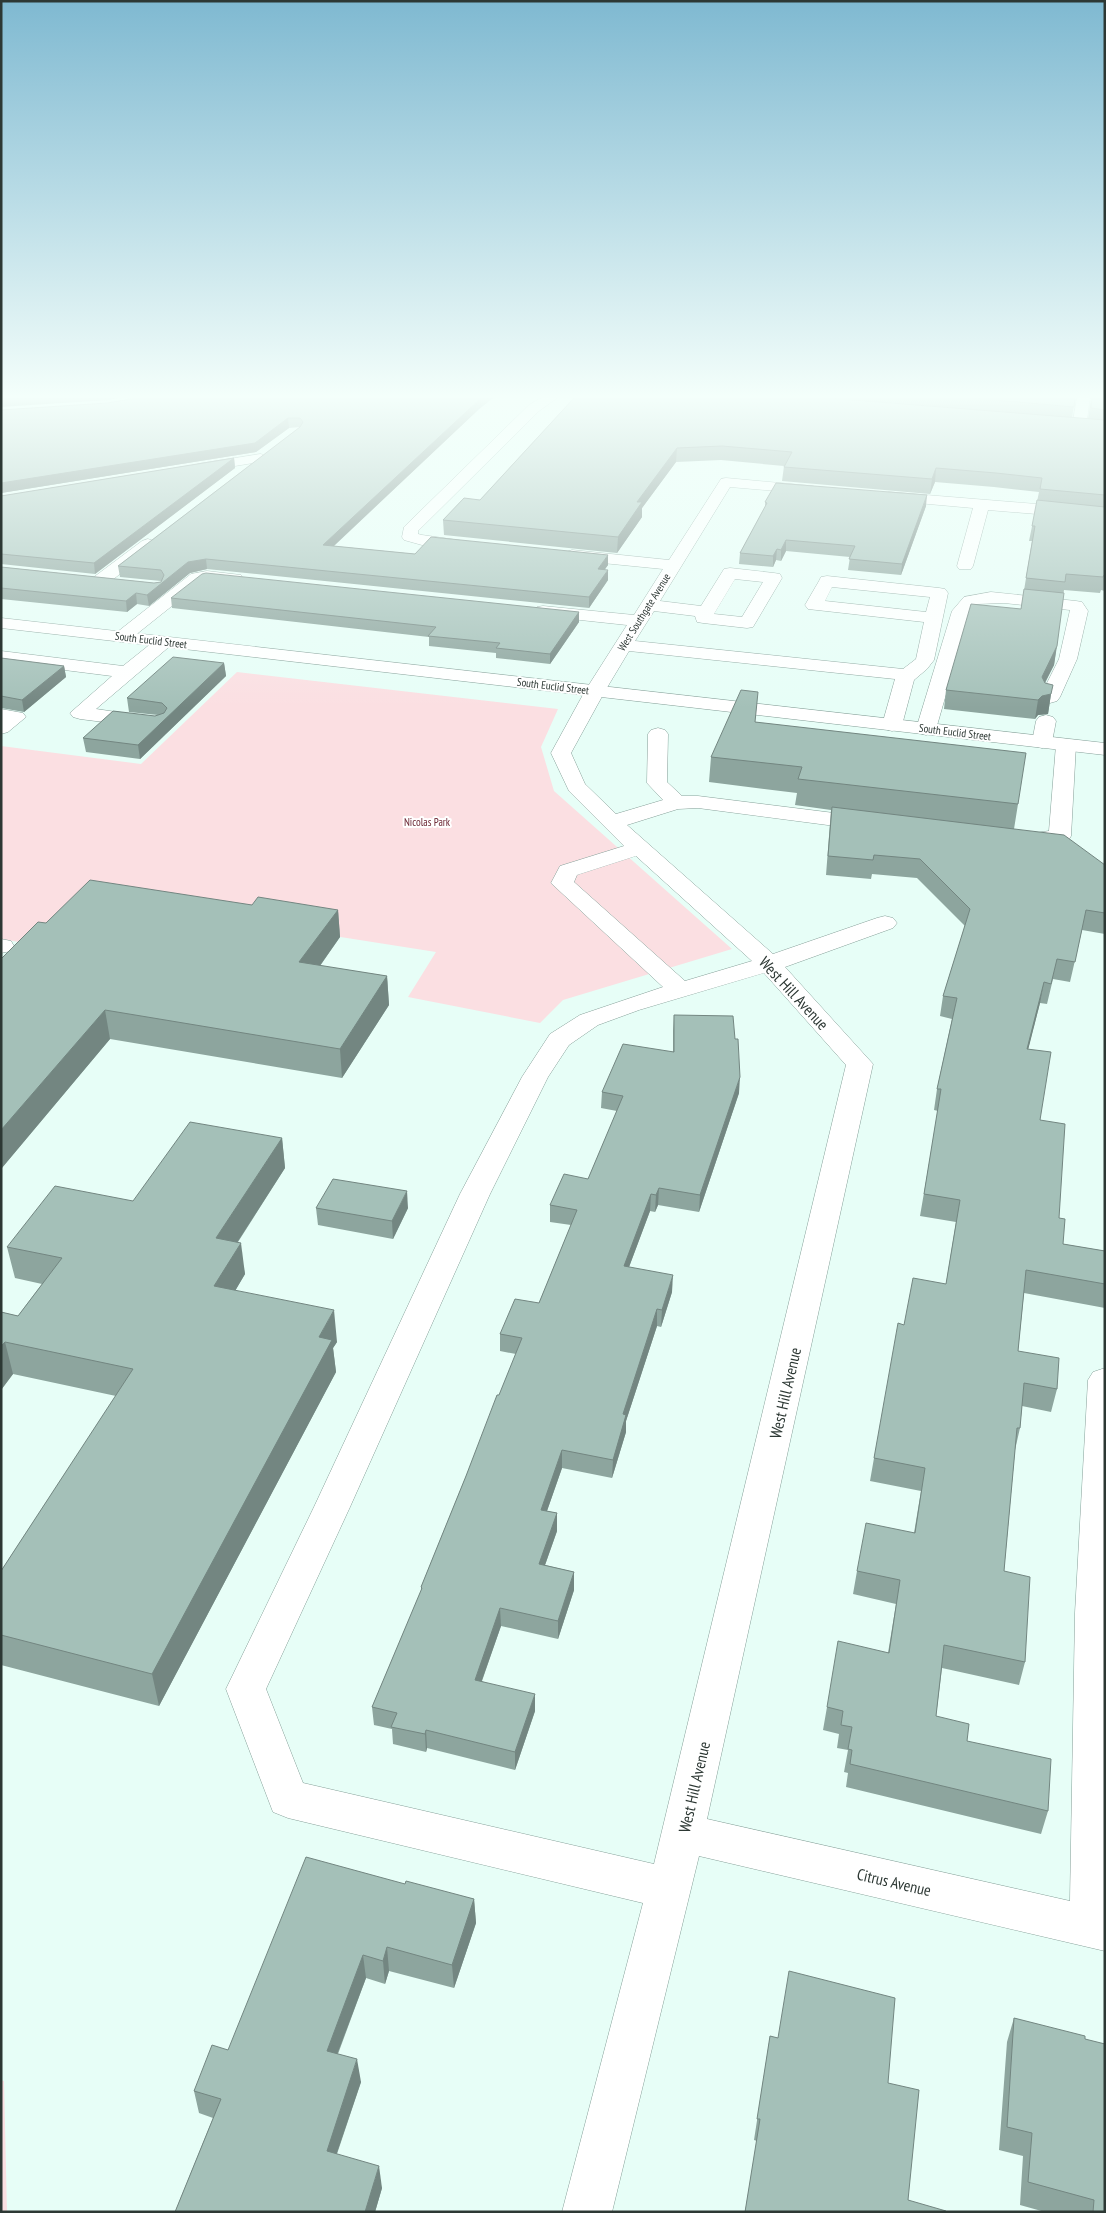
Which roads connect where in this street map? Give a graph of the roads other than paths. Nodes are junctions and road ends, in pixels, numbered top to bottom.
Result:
1 (439, 501) edge
2 (714, 501) edge
3 (942, 501) edge
4 (982, 505) junction
5 (1086, 513) edge
6 (161, 534) edge
7 (480, 546) edge
8 (557, 554) edge
9 (673, 566) junction
10 (965, 566) dead end
11 (80, 579) edge
12 (247, 580) edge
13 (100, 581) junction
14 (118, 583) edge
15 (648, 605) junction
16 (531, 610) edge
17 (706, 612) dead end
18 (934, 618) junction
19 (639, 621) junction
20 (1, 623) edge
21 (122, 637) junction
22 (164, 642) junction
23 (623, 646) junction
24 (1, 656) edge
25 (128, 672) junction
26 (907, 675) junction
27 (595, 691) junction
28 (1050, 697) edge
29 (1, 715) edge
30 (1046, 721) edge
31 (157, 722) edge
32 (892, 725) junction
33 (1, 728) edge
34 (926, 729) junction
35 (658, 734) dead end
36 (1042, 742) junction
37 (1066, 745) junction
38 (1105, 749) edge
39 (677, 803) junction
40 (612, 822) junction
41 (885, 825) edge
42 (1006, 839) edge
43 (640, 848) junction
44 (885, 923) dead end
45 (770, 964) junction
46 (681, 990) junction
47 (1105, 1380) edge
48 (683, 1833) junction
49 (668, 1888) junction
50 (1098, 1929) edge
51 (587, 2212) edge

1 - 7 street
2 - 9 street, West Southgate Avenue
3 - 4 street
4 - 5 street
4 - 10 street
6 - 13 street
8 - 9 street
9 - 15 street, West Southgate Avenue
11 - 13 street
12 - 21 street
13 - 14 street
15 - 17 street
15 - 19 street, West Southgate Avenue
16 - 19 street
18 - 18 street
18 - 26 street
19 - 23 street, West Southgate Avenue
20 - 21 street, South Euclid Street
21 - 22 street, South Euclid Street
22 - 25 street
22 - 27 street, South Euclid Street
23 - 26 street
23 - 27 street, West Southgate Avenue
24 - 25 street
25 - 31 street
26 - 32 street
27 - 32 street, South Euclid Street
27 - 40 street, West Hill Avenue
28 - 34 street
29 - 33 street
30 - 36 street
32 - 34 street, South Euclid Street
34 - 36 street, South Euclid Street
35 - 39 street
36 - 37 street, South Euclid Street
37 - 38 street, South Euclid Street
37 - 42 street
39 - 40 street
39 - 41 street
40 - 43 street, West Hill Avenue
43 - 45 street, West Hill Avenue
43 - 46 street
44 - 45 street
45 - 46 street
45 - 48 street, West Hill Avenue
46 - 49 street
47 - 50 street
48 - 49 street, West Hill Avenue
48 - 50 street, Citrus Avenue
49 - 51 street, West Hill Avenue

